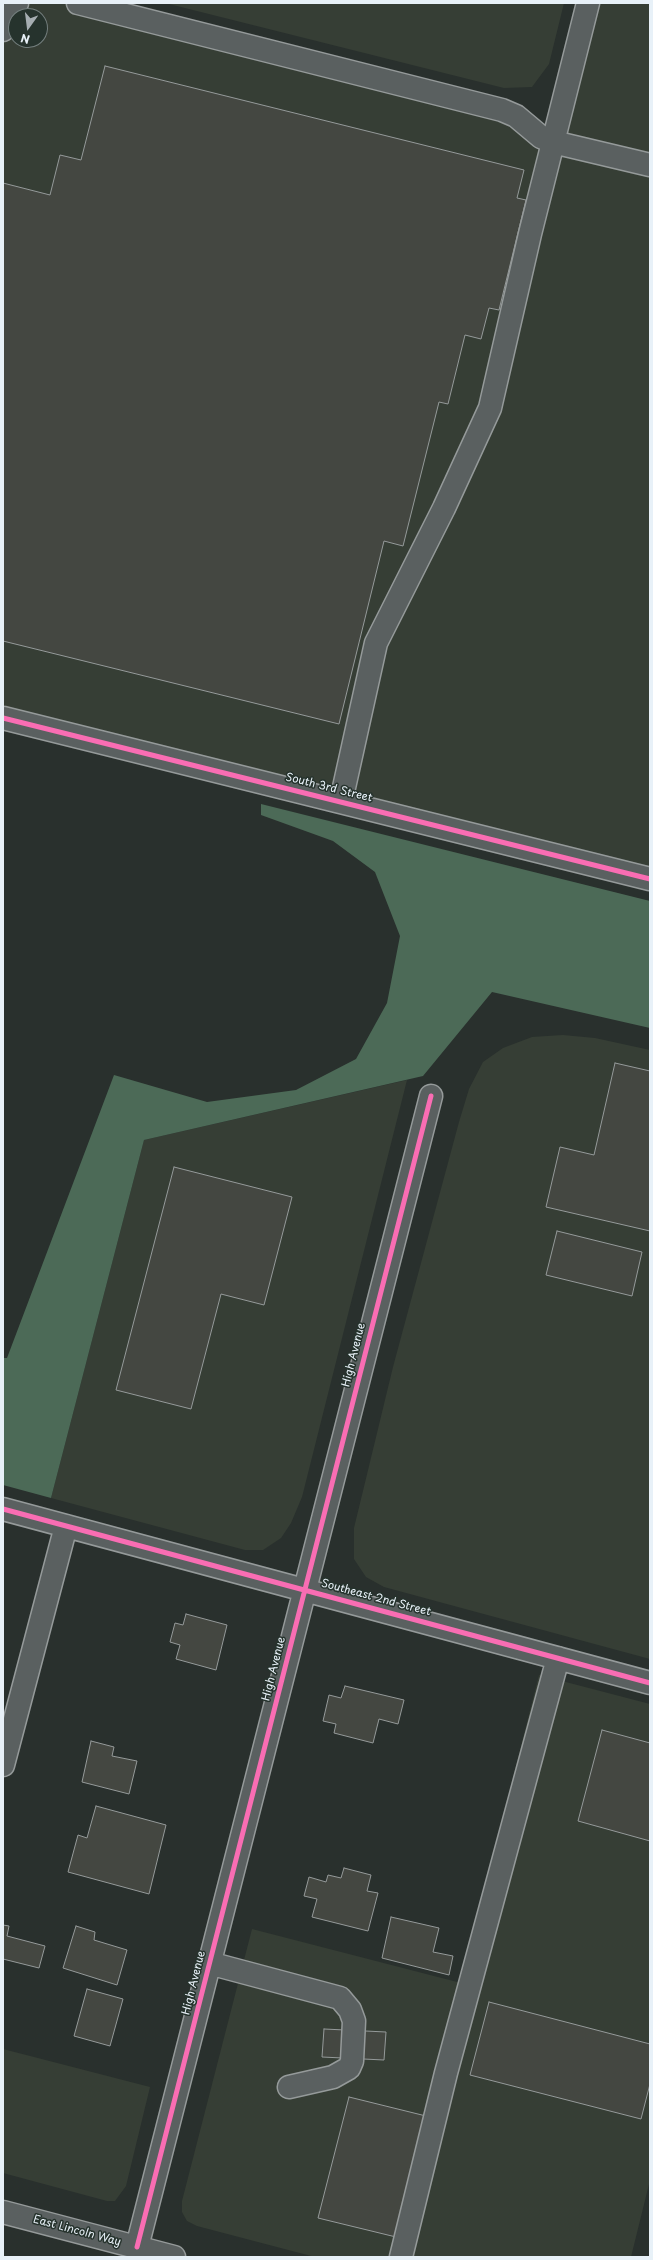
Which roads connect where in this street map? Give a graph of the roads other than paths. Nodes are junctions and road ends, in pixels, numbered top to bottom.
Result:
1 (17, 3) edge
2 (78, 3) edge
3 (588, 3) edge
4 (3, 30) edge
5 (553, 142) junction
6 (650, 165) edge
7 (3, 718) edge
8 (340, 801) junction
9 (650, 879) edge
10 (431, 1096) dead end
11 (3, 1509) edge
12 (66, 1526) junction
13 (305, 1590) junction
14 (558, 1658) junction
15 (650, 1683) edge
16 (3, 1765) edge
17 (209, 1963) junction
18 (289, 2087) dead end
19 (3, 2213) edge
20 (137, 2247) junction
21 (174, 2257) edge
22 (401, 2257) edge

1 - 4 street
2 - 5 street
3 - 5 street
5 - 6 street
5 - 8 street
7 - 8 street, South 3rd Street
8 - 9 street, South 3rd Street
10 - 13 street, High Avenue
11 - 12 street, Southeast 2nd Street
12 - 13 street, Southeast 2nd Street
12 - 16 street
13 - 14 street, Southeast 2nd Street
13 - 17 street, High Avenue
14 - 15 street, Southeast 2nd Street
14 - 22 street
17 - 18 street
17 - 20 street, High Avenue
19 - 20 street, East Lincoln Way
20 - 21 street, East Lincoln Way

